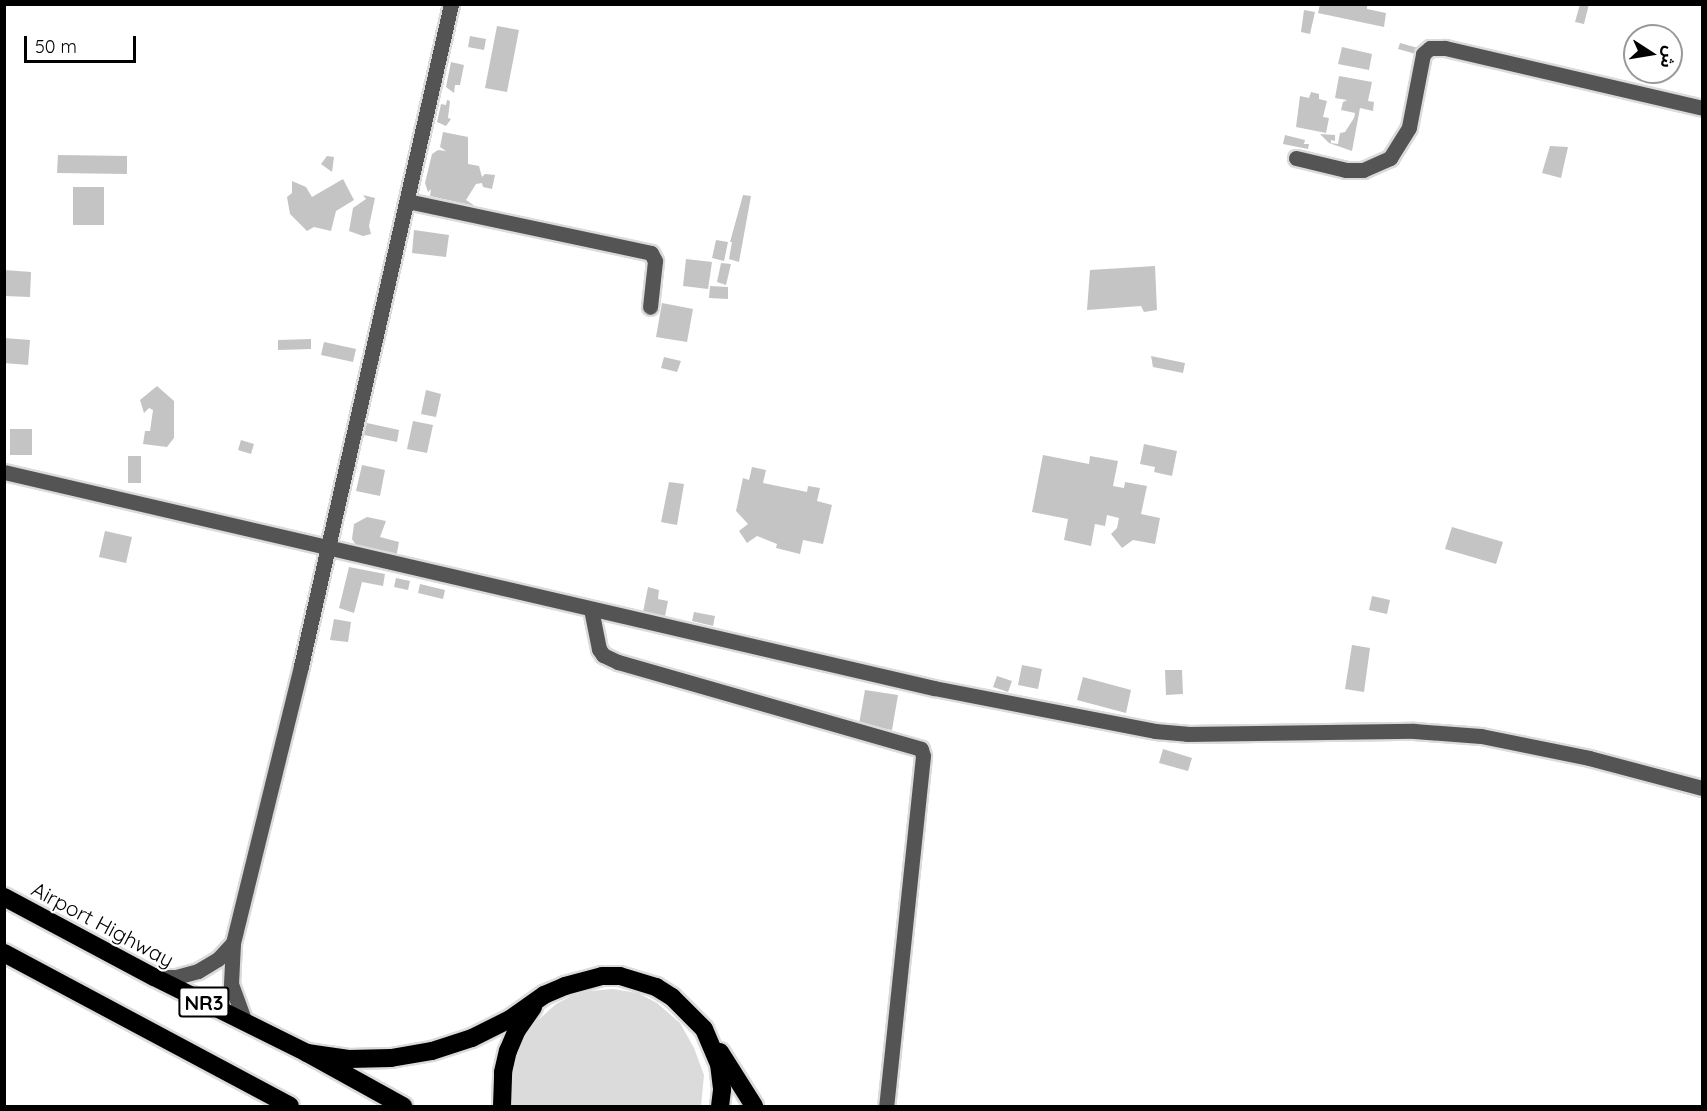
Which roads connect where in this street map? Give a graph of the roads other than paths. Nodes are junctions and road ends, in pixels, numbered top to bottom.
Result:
1 (451, 4) edge
2 (1702, 108) edge
3 (1296, 158) dead end
4 (407, 201) junction
5 (650, 307) dead end
6 (4, 472) edge
7 (328, 547) junction
8 (591, 609) junction
9 (1702, 788) edge
10 (4, 897) edge
11 (233, 943) junction
12 (4, 953) edge
13 (154, 977) junction
14 (544, 994) junction
15 (245, 1022) junction
16 (704, 1029) junction
17 (307, 1053) junction
18 (290, 1107) edge
19 (403, 1107) edge
20 (502, 1107) edge
21 (720, 1107) edge
22 (754, 1107) edge
23 (886, 1107) edge

1 - 4 street
2 - 3 street
4 - 5 street
4 - 7 street
6 - 7 street
7 - 8 street
7 - 11 street
8 - 9 street
8 - 23 street
10 - 13 highway, Airport Highway / NR3
11 - 13 street
11 - 15 street
12 - 18 highway, NR3
13 - 15 highway, Airport Highway / NR3
14 - 16 highway
14 - 17 highway
14 - 20 highway
15 - 17 highway, Airport Highway / NR3
16 - 21 highway
16 - 22 highway
17 - 19 highway, Airport Highway / NR3

